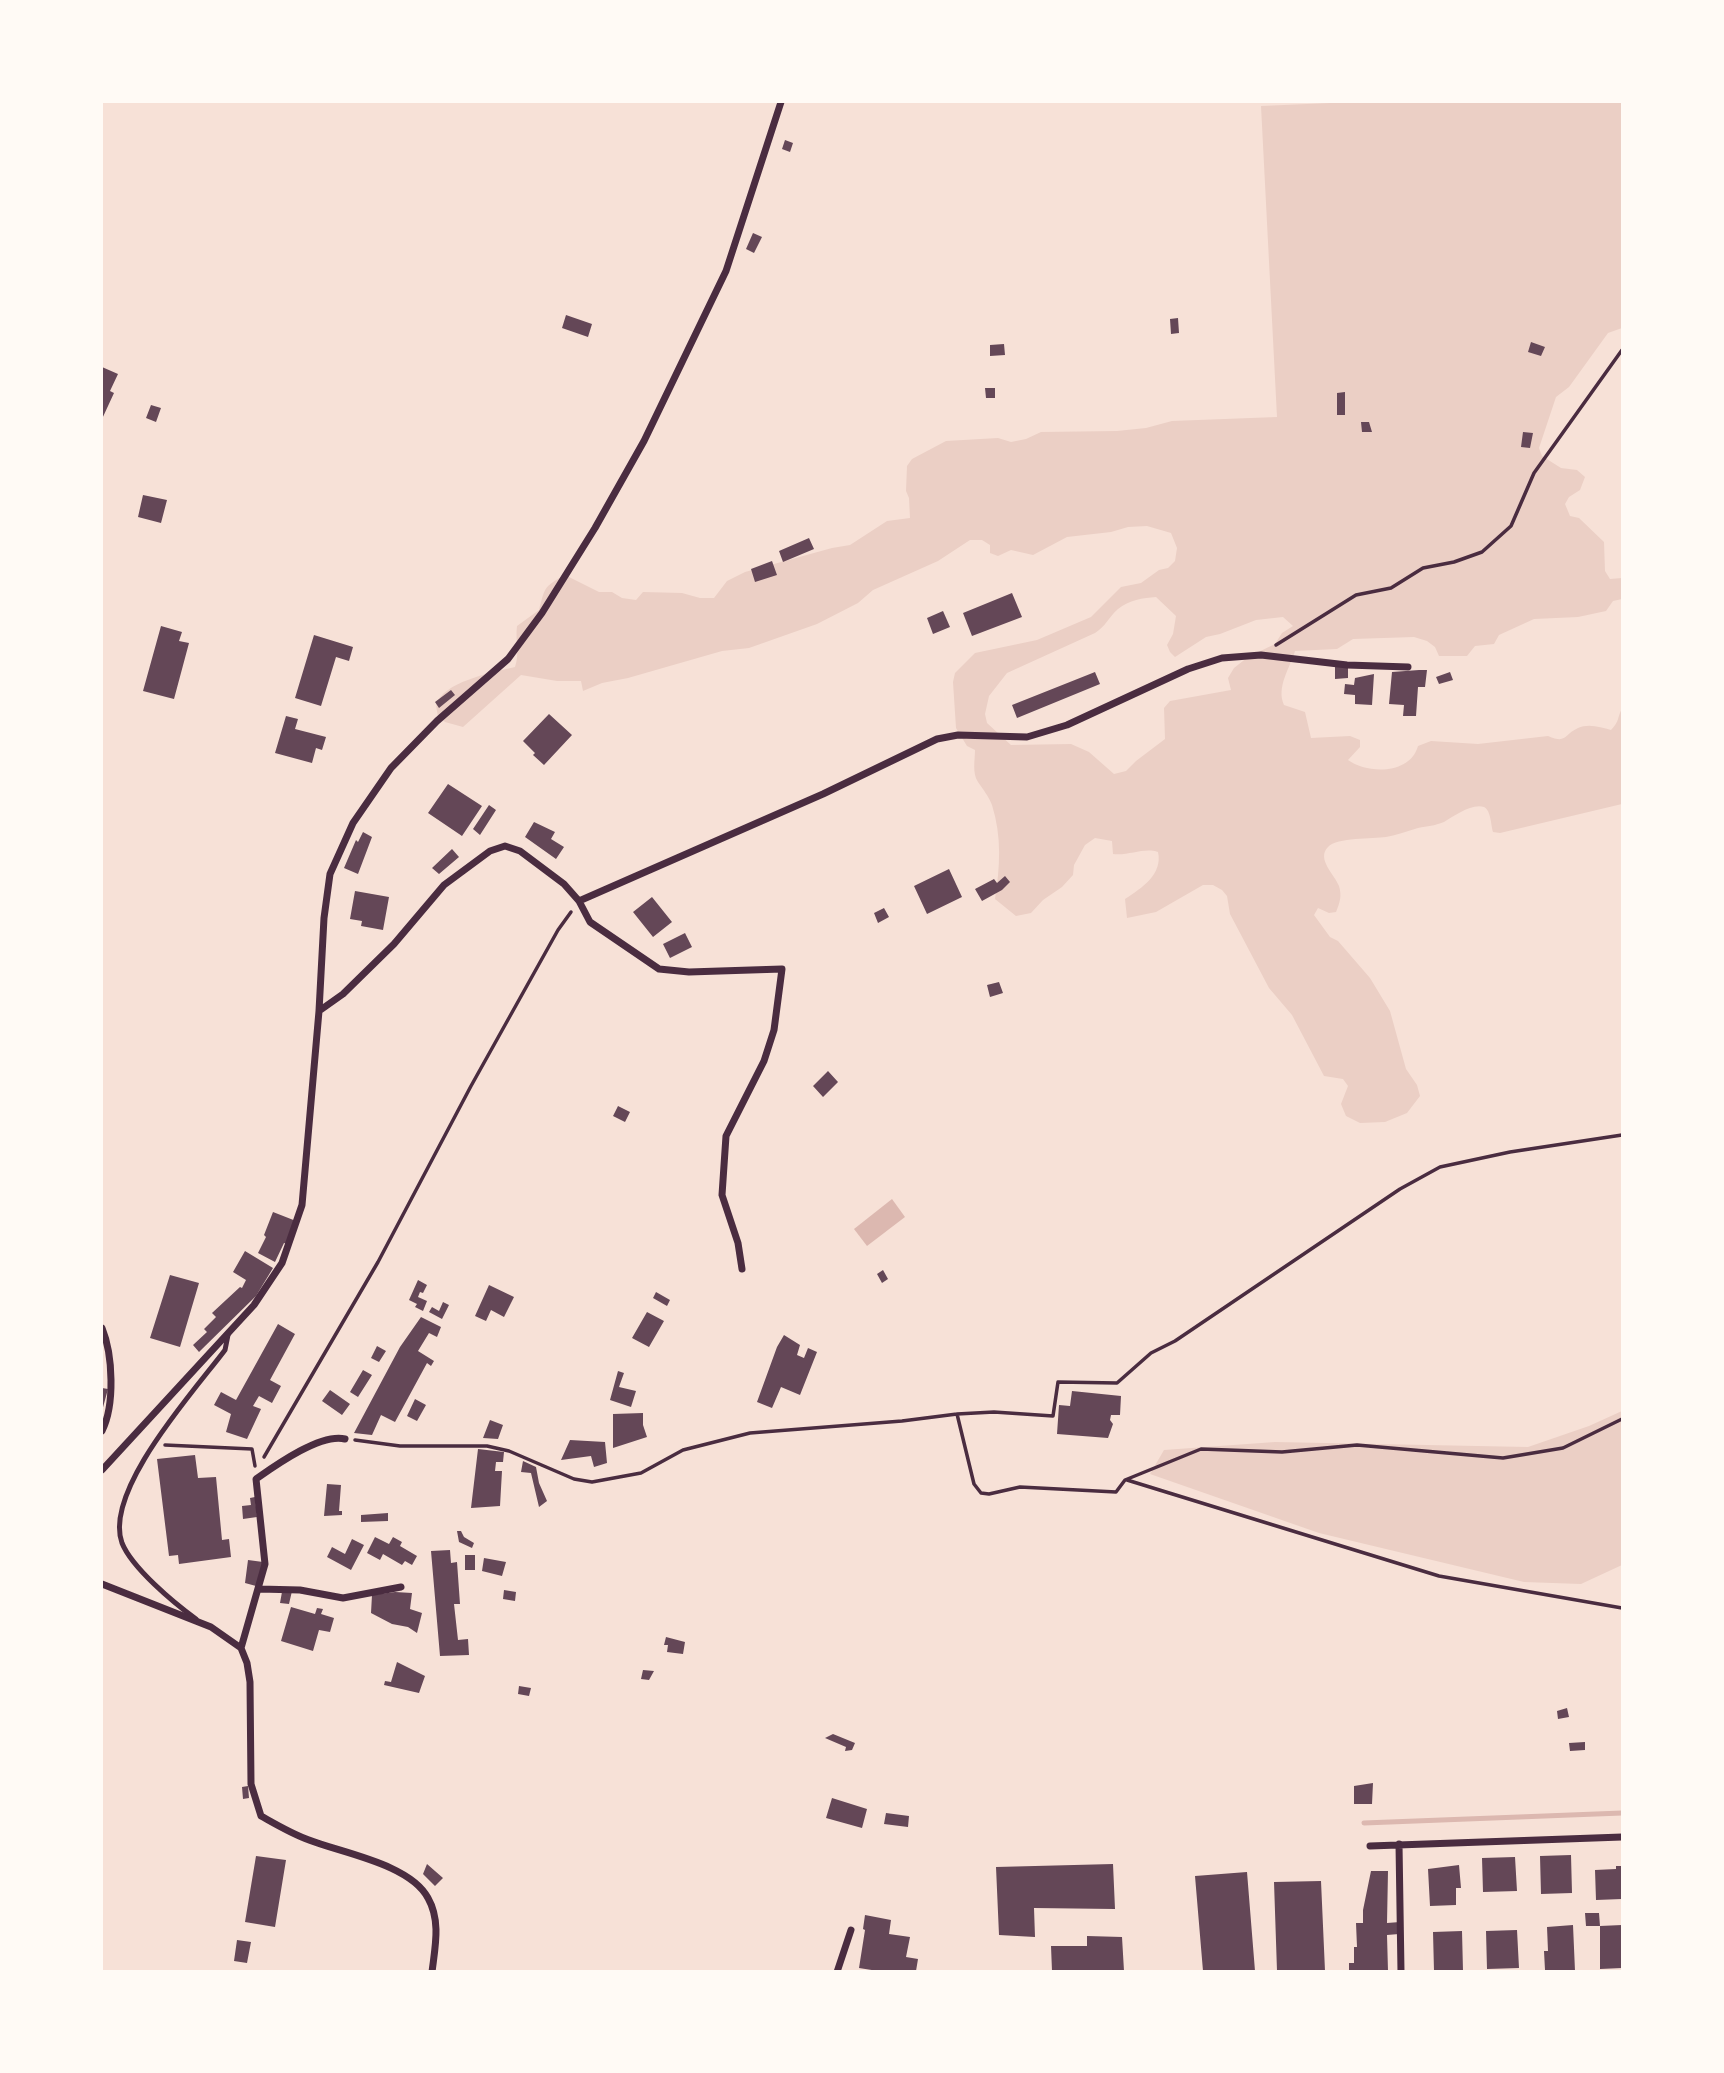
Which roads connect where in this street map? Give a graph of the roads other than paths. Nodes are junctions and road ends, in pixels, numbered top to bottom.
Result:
1 (781, 102) edge
2 (1408, 667) dead end
3 (579, 901) junction
4 (319, 1011) junction
5 (742, 1269) dead end
6 (102, 1328) edge
7 (228, 1332) junction
8 (102, 1431) edge
9 (345, 1439) road end
10 (102, 1470) edge
11 (102, 1584) edge
12 (401, 1587) dead end
13 (259, 1589) junction
14 (201, 1622) junction
15 (241, 1648) junction
16 (1622, 1837) edge
17 (1399, 1844) junction
18 (1370, 1846) dead end
19 (850, 1930) dead end
20 (432, 1972) edge
21 (837, 1972) edge
22 (1401, 1972) edge

1 - 4 street
2 - 3 street
3 - 4 street
3 - 5 street
4 - 7 street
6 - 8 street
7 - 10 street
7 - 14 lane
9 - 13 street
11 - 14 street
12 - 13 street
13 - 15 street
14 - 15 street
15 - 20 street
16 - 17 street
17 - 18 street
17 - 22 street
19 - 21 street

